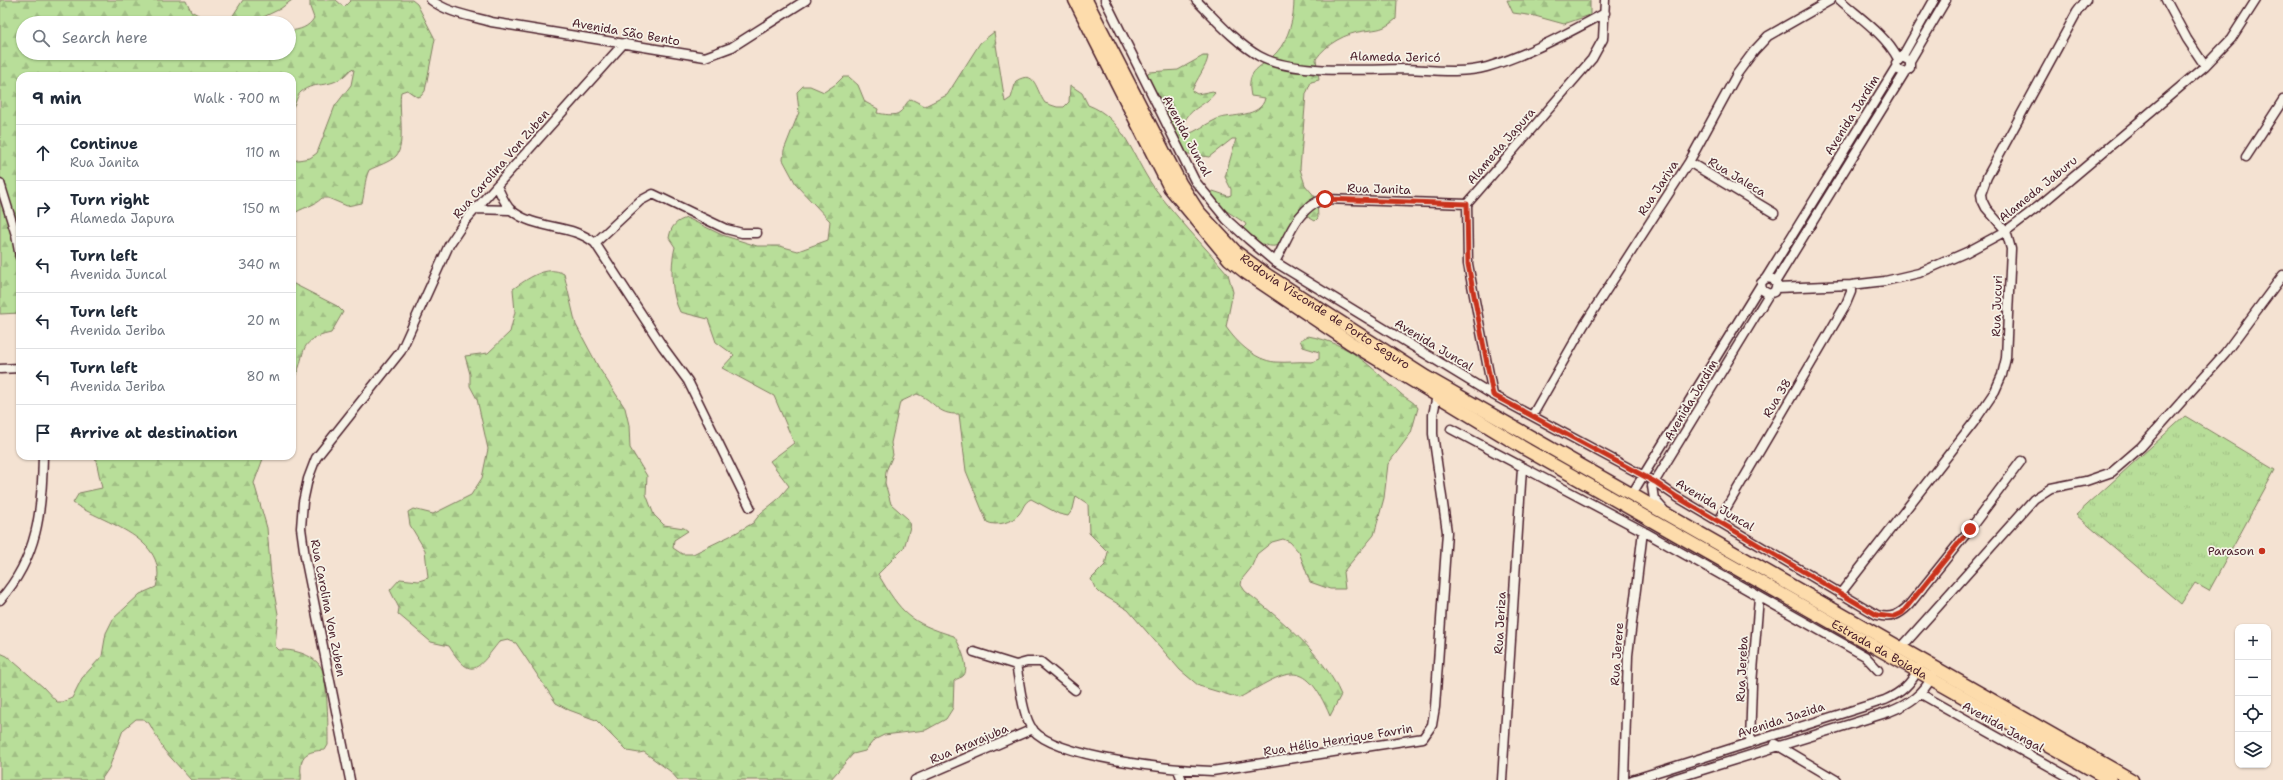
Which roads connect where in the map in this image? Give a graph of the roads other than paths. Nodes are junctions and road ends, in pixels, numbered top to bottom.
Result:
1 (431, 0) edge
2 (806, 0) edge
3 (1075, 0) edge
4 (1086, 0) edge
5 (1105, 0) edge
6 (1196, 0) edge
7 (1605, 0) edge
8 (1831, 0) edge
9 (1840, 0) edge
10 (1934, 0) edge
11 (1946, 0) edge
12 (2086, 0) edge
13 (2166, 0) edge
14 (2256, 0) edge
15 (1605, 13) junction
16 (624, 43) junction
17 (1898, 61) junction
18 (1910, 61) junction
19 (2205, 66) junction
20 (1905, 72) junction
21 (2283, 100) edge
22 (2246, 156) dead end
23 (1689, 162) junction
24 (0, 183) edge
25 (497, 186) junction
26 (1467, 204) junction
27 (474, 209) junction
28 (510, 210) junction
29 (1774, 213) dead end
30 (2006, 231) junction
31 (757, 233) dead end
32 (16, 235) edge
33 (595, 243) junction
34 (1275, 262) junction
35 (2283, 275) edge
36 (1766, 278) junction
37 (1776, 285) junction
38 (1851, 285) junction
39 (1760, 286) junction
40 (2280, 287) edge
41 (1769, 294) junction
42 (16, 368) edge
43 (0, 369) edge
44 (1493, 395) junction
45 (1437, 396) junction
46 (1532, 416) junction
47 (1451, 429) dead end
48 (43, 460) edge
49 (2021, 461) dead end
50 (1522, 468) junction
51 (1644, 476) junction
52 (1655, 482) junction
53 (1633, 495) junction
54 (750, 507) dead end
55 (1671, 517) junction
56 (1648, 519) junction
57 (1718, 522) junction
58 (1643, 531) junction
59 (1840, 594) junction
60 (1759, 597) junction
61 (0, 600) edge
62 (1900, 649) junction
63 (974, 652) dead end
64 (1016, 665) junction
65 (1920, 667) junction
66 (1878, 670) dead end
67 (1934, 675) junction
68 (1075, 690) dead end
69 (1921, 694) junction
70 (1033, 729) junction
71 (1766, 737) junction
72 (1750, 743) junction
73 (1778, 746) junction
74 (1178, 770) junction
75 (350, 780) edge
76 (915, 780) edge
77 (1182, 780) edge
78 (1502, 780) edge
79 (1624, 780) edge
80 (1632, 780) edge
81 (1670, 780) edge
82 (1836, 780) edge
83 (2074, 780) edge
84 (2110, 780) edge
85 (2132, 780) edge

1 - 16 street, Avenida São Bento
2 - 16 street, Avenida São Bento
3 - 45 main road, Rodovia Visconde de Porto Seguro
4 - 53 main road, Rodovia Visconde de Porto Seguro
5 - 34 street, Avenida Juncal
6 - 15 street, Alameda Jericó
7 - 15 street, Alameda Japura
8 - 23 street, Rua Jariva
9 - 17 street
10 - 17 street, Avenida Jardim
11 - 18 street
12 - 30 street, Rua Jucuri
13 - 19 street
14 - 19 street, Alameda Jaburu
15 - 26 street, Alameda Japura
16 - 25 street, Rua Carolina Von Zuben
17 - 18 street
17 - 20 street
17 - 36 street, Avenida Jardim
18 - 20 street, Avenida Jardim
19 - 30 street, Alameda Jaburu
20 - 37 street, Avenida Jardim
21 - 22 street
23 - 29 street, Rua Jaleca
23 - 46 street, Rua Jariva
24 - 32 street
25 - 27 street, Rua Carolina Von Zuben
25 - 28 street
26 - 34 street, Rua Janita
26 - 44 street
27 - 28 street
27 - 75 street, Rua Carolina Von Zuben
28 - 33 street
30 - 38 street, Alameda Jaburu
30 - 59 street, Rua Jucuri
31 - 33 street
33 - 54 street
34 - 44 street, Avenida Juncal
35 - 40 street
36 - 37 street
36 - 39 street
37 - 38 street, Alameda Jaburu
37 - 41 street
38 - 57 street, Rua 38
39 - 41 street
39 - 51 street, Avenida Jardim
40 - 62 street
41 - 52 street, Avenida Jardim
42 - 43 street
44 - 46 street, Avenida Juncal
45 - 56 main road, Rodovia Visconde de Porto Seguro
45 - 74 street, Rua Hélio Henrique Favrin
46 - 51 street, Avenida Juncal
47 - 50 street
48 - 61 street
49 - 59 street, Avenida Juncal
50 - 58 street
50 - 78 street, Rua Jeriza
51 - 52 street, Avenida Juncal
51 - 53 street, Avenida Jardim
52 - 55 street
52 - 57 street, Avenida Juncal
53 - 55 main road, Rodovia Visconde de Porto Seguro
53 - 56 main road
55 - 62 main road, Estrada da Boiada
56 - 65 main road, Estrada da Boiada
57 - 59 street, Avenida Juncal
58 - 60 street
58 - 79 street, Rua Jerere
60 - 66 street
60 - 72 street, Rua Jereba
62 - 65 main road, Estrada da Boiada
63 - 64 street
64 - 68 street
64 - 70 street
65 - 67 main road, Estrada da Boiada
65 - 71 street, Avenida Jazida
67 - 69 street, Avenida Jazida
67 - 84 main road, Estrada da Boiada
67 - 85 main road, Estrada da Boiada
69 - 73 street, Avenida Jazida
69 - 83 street, Avenida Jangal
70 - 74 street, Rua Hélio Henrique Favrin
70 - 76 street, Rua Ararajuba
71 - 72 street, Avenida Jazida
71 - 73 street
72 - 80 street, Avenida Jazida
73 - 81 street, Avenida Jazida
73 - 82 street
74 - 77 street

